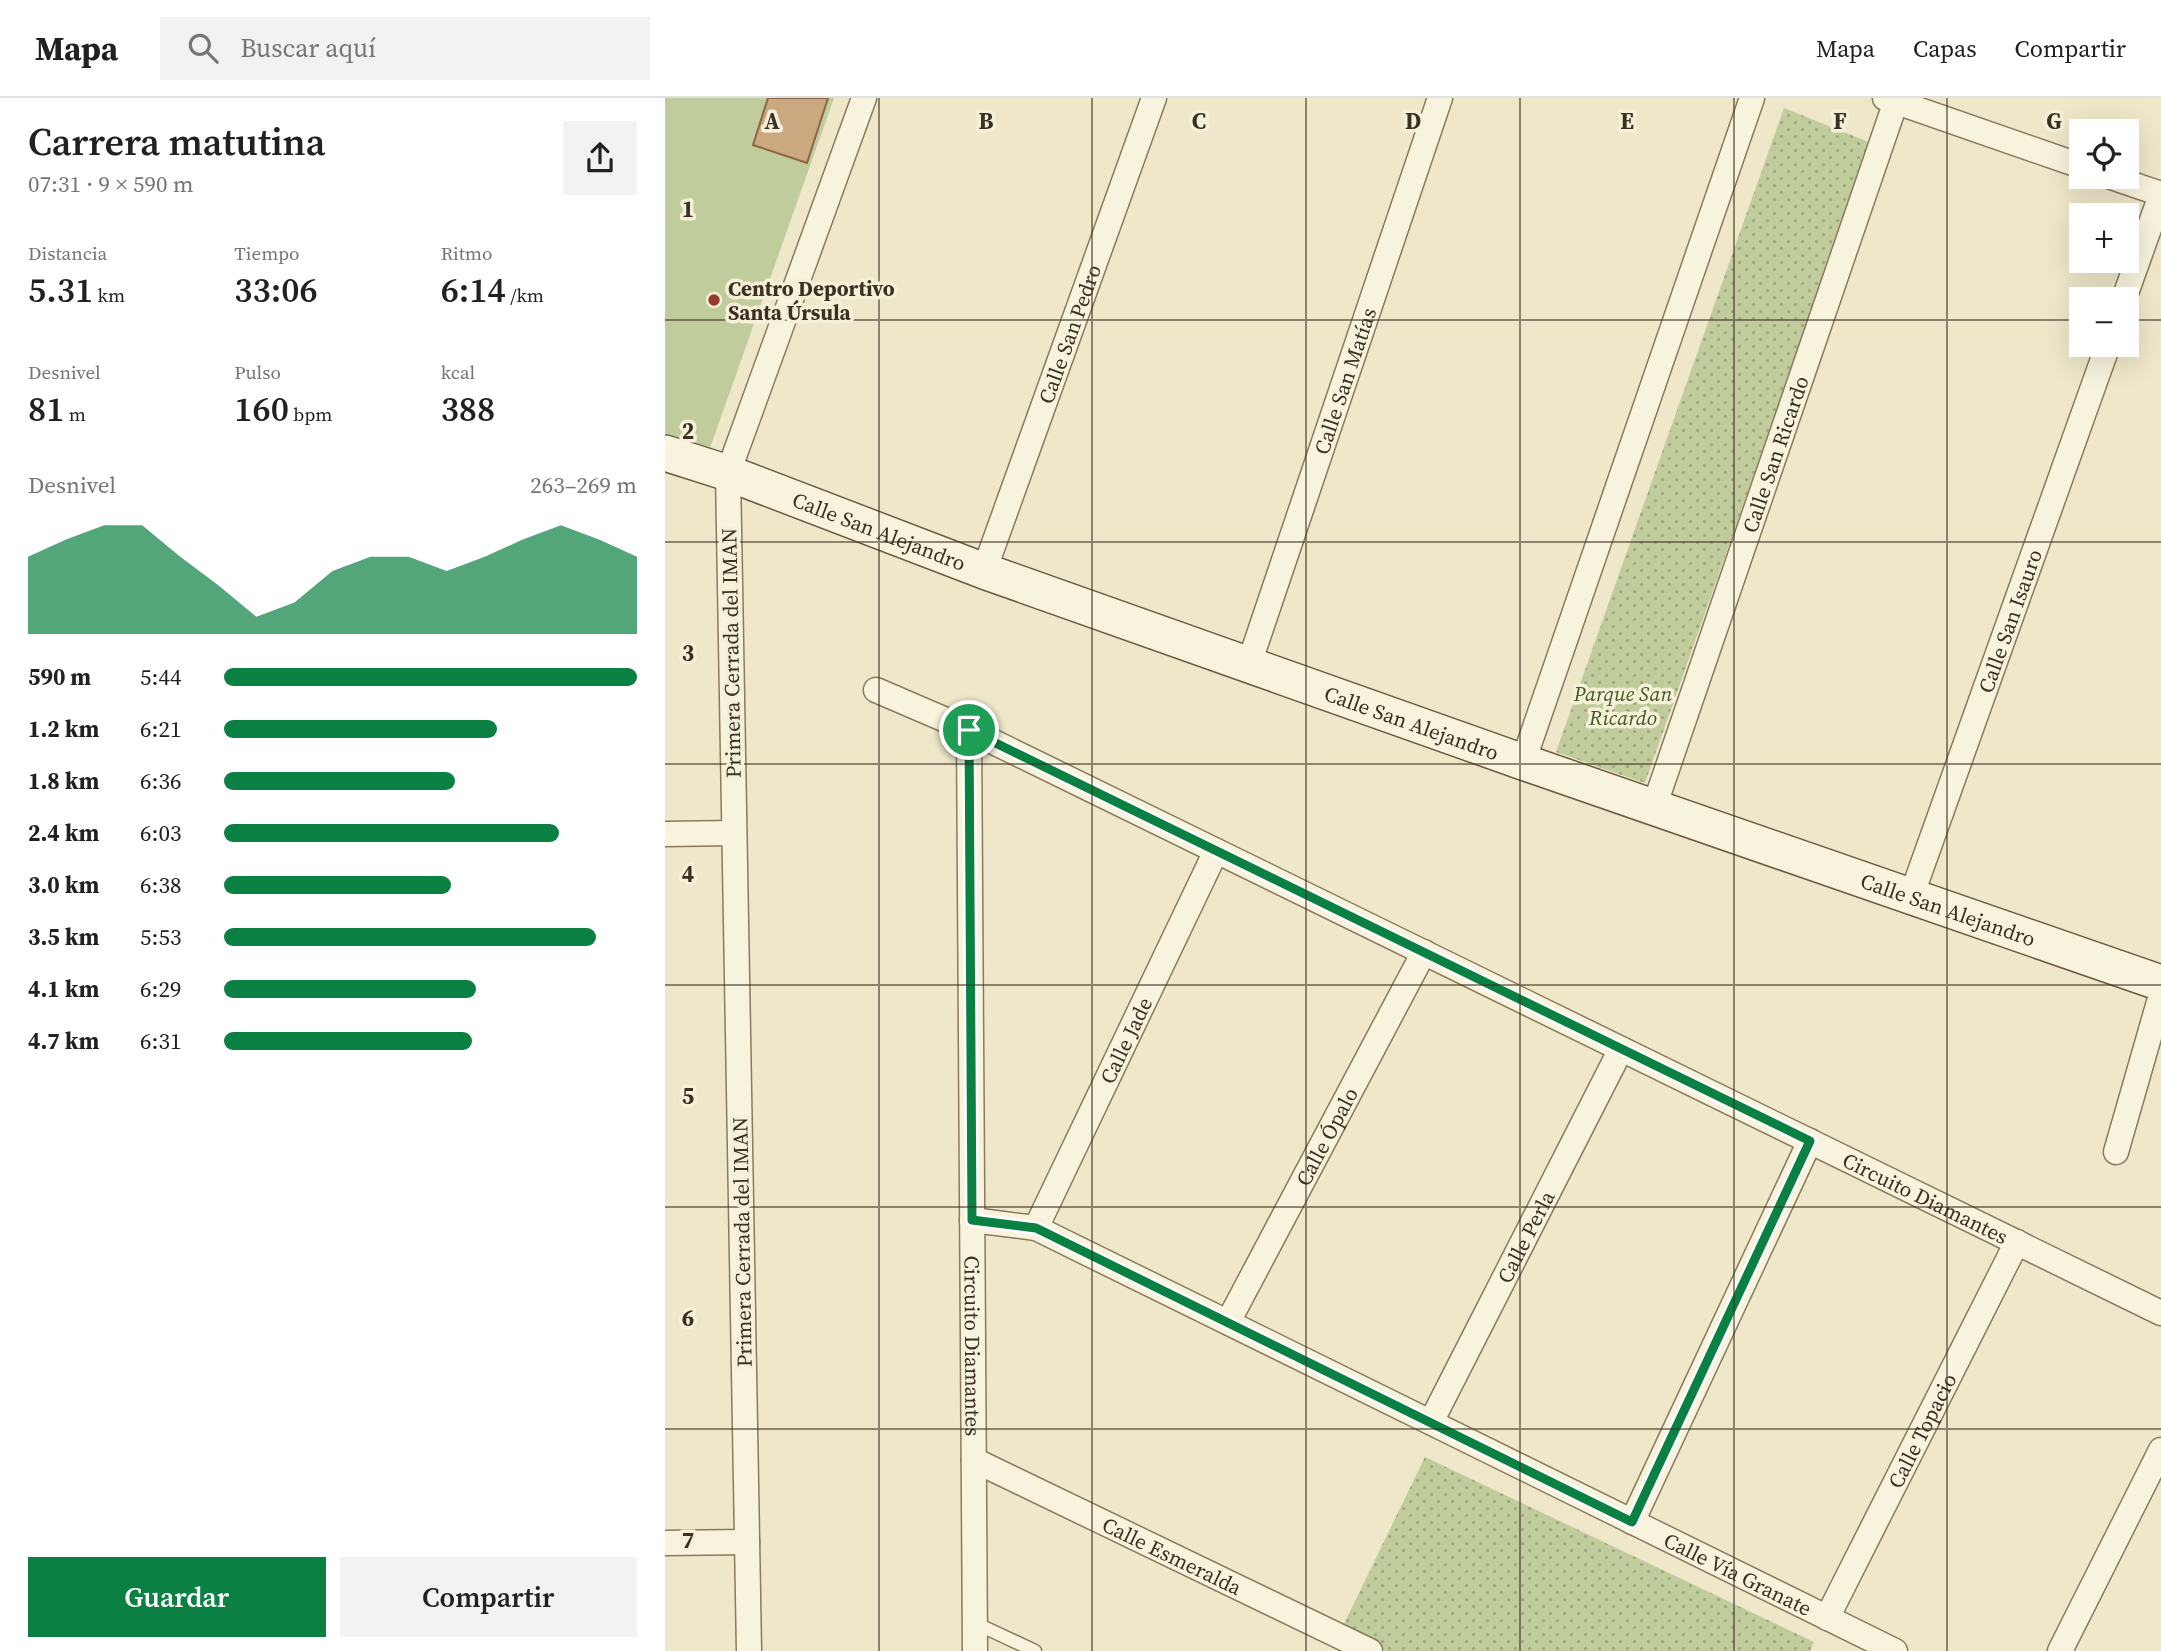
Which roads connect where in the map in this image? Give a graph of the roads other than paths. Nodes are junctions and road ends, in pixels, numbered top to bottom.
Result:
1 (864, 98) edge
2 (1154, 98) edge
3 (1440, 98) edge
4 (1752, 98) edge
5 (1891, 100) edge
6 (2069, 162) edge
7 (2139, 187) edge
8 (2161, 195) edge
9 (2128, 287) edge
10 (2104, 357) edge
11 (665, 453) edge
12 (728, 472) junction
13 (984, 571) junction
14 (1249, 664) junction
15 (876, 690) dead end
16 (969, 730) junction
17 (1523, 762) junction
18 (1654, 807) junction
19 (734, 833) junction
20 (665, 834) edge
21 (1216, 851) junction
22 (1912, 894) junction
23 (1424, 952) junction
24 (2161, 983) edge
25 (2161, 995) edge
26 (1621, 1049) junction
27 (1810, 1141) junction
28 (2116, 1152) dead end
29 (972, 1220) junction
30 (1036, 1228) junction
31 (2017, 1242) junction
32 (2161, 1313) edge
33 (1228, 1322) junction
34 (1431, 1423) junction
35 (2161, 1450) edge
36 (974, 1460) junction
37 (1632, 1522) junction
38 (665, 1542) edge
39 (747, 1542) junction
40 (1827, 1618) junction
41 (975, 1623) junction
42 (1326, 1642) edge
43 (749, 1651) edge
44 (975, 1651) edge
45 (1035, 1651) edge
46 (1370, 1651) edge
47 (1895, 1651) edge
48 (2060, 1651) edge

1 - 12 street
2 - 13 street, Calle San Pedro
3 - 14 street, Calle San Matías
4 - 17 street
5 - 6 street
5 - 18 street, Calle San Ricardo
7 - 8 street
8 - 9 street
10 - 22 street, Calle San Isauro
11 - 12 street, Calle San Alejandro
12 - 13 street, Calle San Alejandro
12 - 19 street, Primera Cerrada del IMAN
13 - 14 street, Calle San Alejandro
14 - 17 street, Calle San Alejandro
15 - 16 street
16 - 21 street, Circuito Diamantes
16 - 29 street, Circuito Diamantes
17 - 18 street, Calle San Alejandro
18 - 22 street, Calle San Alejandro
19 - 20 street
19 - 39 street, Primera Cerrada del IMAN
21 - 23 street, Circuito Diamantes
21 - 30 street, Calle Jade
22 - 24 street, Calle San Alejandro
23 - 26 street, Circuito Diamantes
23 - 33 street, Calle Ópalo
25 - 28 street
26 - 27 street, Circuito Diamantes
26 - 34 street, Calle Perla
27 - 31 street, Circuito Diamantes
27 - 37 street
29 - 30 street, Calle Vía Granate
29 - 36 street, Circuito Diamantes
30 - 33 street, Calle Vía Granate
31 - 32 street, Circuito Diamantes
31 - 40 street, Calle Topacio
33 - 34 street, Calle Vía Granate
34 - 37 street, Calle Vía Granate
35 - 48 street
36 - 41 street, Circuito Diamantes
36 - 42 street, Calle Esmeralda
37 - 40 street, Calle Vía Granate
38 - 39 street
39 - 43 street, Primera Cerrada del IMAN
40 - 47 street, Calle Vía Granate
41 - 44 street, Circuito Diamantes
41 - 45 lane
42 - 46 street, Calle Esmeralda

